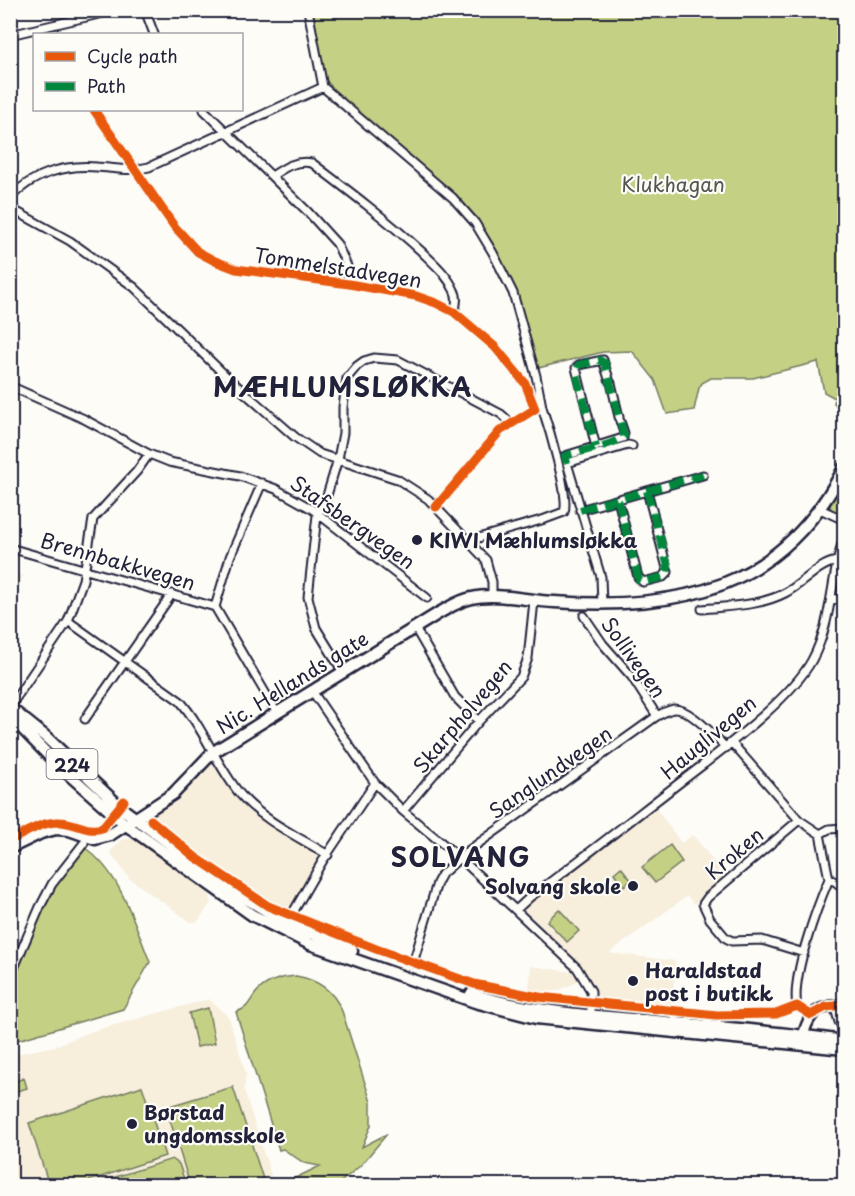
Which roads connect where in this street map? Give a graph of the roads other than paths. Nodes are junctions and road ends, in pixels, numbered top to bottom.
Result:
1 (116, 10) edge
2 (146, 10) edge
3 (308, 10) edge
4 (83, 14) edge
5 (154, 33) edge
6 (10, 35) edge
7 (323, 87) junction
8 (95, 111) edge
9 (205, 111) edge
10 (225, 131) junction
11 (135, 170) junction
12 (272, 176) junction
13 (10, 198) edge
14 (10, 208) edge
15 (349, 284) junction
16 (454, 312) junction
17 (10, 386) edge
18 (538, 408) junction
19 (511, 423) junction
20 (632, 446) dead end
21 (596, 447) junction
22 (149, 454) junction
23 (338, 459) junction
24 (567, 463) junction
25 (844, 468) edge
26 (703, 475) dead end
27 (262, 483) junction
28 (647, 491) junction
29 (618, 500) junction
30 (436, 507) junction
31 (820, 509) junction
32 (580, 510) junction
33 (317, 514) junction
34 (844, 520) edge
35 (844, 537) edge
36 (468, 541) junction
37 (10, 548) edge
38 (837, 561) junction
39 (85, 569) junction
40 (172, 594) junction
41 (492, 596) junction
42 (427, 597) dead end
43 (832, 598) junction
44 (534, 601) junction
45 (844, 601) edge
46 (602, 604) junction
47 (215, 607) junction
48 (702, 609) dead end
49 (584, 616) dead end
50 (68, 621) junction
51 (415, 628) junction
52 (125, 662) junction
53 (343, 672) junction
54 (312, 691) junction
55 (10, 707) edge
56 (277, 713) junction
57 (10, 716) edge
58 (657, 716) junction
59 (85, 719) dead end
60 (479, 721) junction
61 (729, 746) junction
62 (212, 753) junction
63 (375, 783) junction
64 (403, 811) junction
65 (799, 820) junction
66 (131, 823) junction
67 (844, 828) edge
68 (820, 834) junction
69 (84, 843) dead end
70 (10, 848) edge
71 (328, 855) junction
72 (460, 858) junction
73 (830, 879) junction
74 (844, 889) edge
75 (516, 910) junction
76 (291, 916) dead end
77 (804, 953) junction
78 (413, 963) dead end
79 (10, 977) edge
80 (834, 1005) junction
81 (844, 1005) edge
82 (812, 1015) junction
83 (591, 1020) junction
84 (844, 1027) edge
85 (802, 1040) junction
86 (844, 1041) edge
87 (844, 1049) edge

1 - 4 street
2 - 5 street
3 - 7 street
4 - 6 street
7 - 10 street
7 - 18 street
8 - 11 street, Tommelstadvegen
9 - 10 street
10 - 11 street
10 - 12 street
11 - 13 street
11 - 15 street, Tommelstadvegen
12 - 15 street
12 - 16 street
14 - 23 street
15 - 16 street, Tommelstadvegen
16 - 18 street, Tommelstadvegen
17 - 22 street, Stafsbergvegen
18 - 19 street
18 - 36 street
19 - 23 street
19 - 30 street
20 - 24 street
21 - 21 street
21 - 24 street
22 - 27 street, Stafsbergvegen
22 - 39 street
23 - 30 street
23 - 33 street
24 - 32 street
25 - 31 main road
26 - 28 street
27 - 33 street, Stafsbergvegen
27 - 47 street
28 - 29 street
28 - 29 street
29 - 32 street
30 - 36 street
31 - 34 street
31 - 46 main road
32 - 46 street
33 - 42 street, Stafsbergvegen
33 - 53 street
35 - 38 street, Hauglivegen
36 - 41 street
37 - 39 street, Brennbakkvegen
38 - 43 street, Hauglivegen
38 - 48 street
39 - 40 street, Brennbakkvegen
39 - 50 street
40 - 47 street, Brennbakkvegen
40 - 52 street
41 - 44 main road
41 - 51 main road, Nic. Hellands gate
43 - 45 street
43 - 61 street, Hauglivegen
44 - 46 main road
44 - 60 street, Skarpholvegen
47 - 56 street
49 - 58 street, Sollivegen
50 - 52 street
50 - 55 street
51 - 53 main road, Nic. Hellands gate
51 - 60 street
52 - 59 street
52 - 62 street
53 - 54 main road, Nic. Hellands gate
54 - 56 main road, Nic. Hellands gate
54 - 63 street
55 - 66 main road, 224
56 - 62 main road, Nic. Hellands gate
57 - 66 main road, 224
58 - 61 street, Sanglundvegen
58 - 72 street, Sanglundvegen
60 - 64 street, Skarpholvegen
61 - 65 street
61 - 75 street, Hauglivegen
62 - 66 main road, Nic. Hellands gate
62 - 71 street
63 - 64 street
63 - 71 street
64 - 72 street
65 - 68 street
65 - 77 street, Kroken
66 - 70 main road, Nic. Hellands gate
66 - 83 main road, 224
67 - 68 street
68 - 73 street
69 - 79 street
71 - 76 street
72 - 75 street
72 - 78 street, Sanglundvegen
73 - 74 street
73 - 77 street
75 - 83 street
77 - 82 street
80 - 81 street
80 - 82 street
80 - 84 street
82 - 85 street
83 - 85 main road, 224
85 - 86 main road, 224
85 - 87 main road, 224

